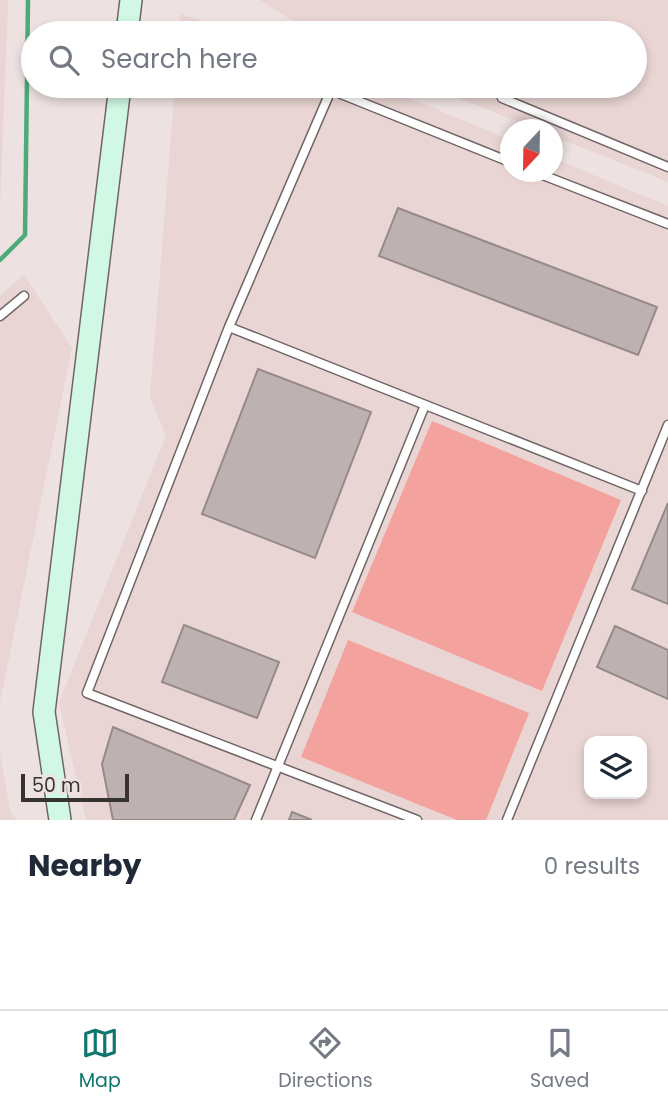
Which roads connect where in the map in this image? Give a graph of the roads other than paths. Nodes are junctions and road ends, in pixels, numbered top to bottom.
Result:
1 (131, 0) edge
2 (128, 21) edge
3 (119, 98) edge
4 (328, 98) edge
5 (351, 98) edge
6 (502, 98) dead end
7 (500, 158) edge
8 (668, 167) edge
9 (561, 182) edge
10 (668, 224) edge
11 (24, 296) dead end
12 (0, 316) edge
13 (229, 327) junction
14 (425, 405) junction
15 (668, 425) edge
16 (642, 491) junction
17 (279, 765) junction
18 (60, 820) edge
19 (256, 820) edge
20 (417, 820) edge
21 (508, 820) edge

1 - 2 street
3 - 18 street
4 - 13 lane
5 - 7 lane
6 - 8 lane
9 - 10 lane
11 - 12 lane
13 - 14 lane
13 - 17 lane
14 - 16 lane
14 - 17 lane
15 - 16 lane
16 - 21 lane
17 - 19 lane
17 - 20 lane

